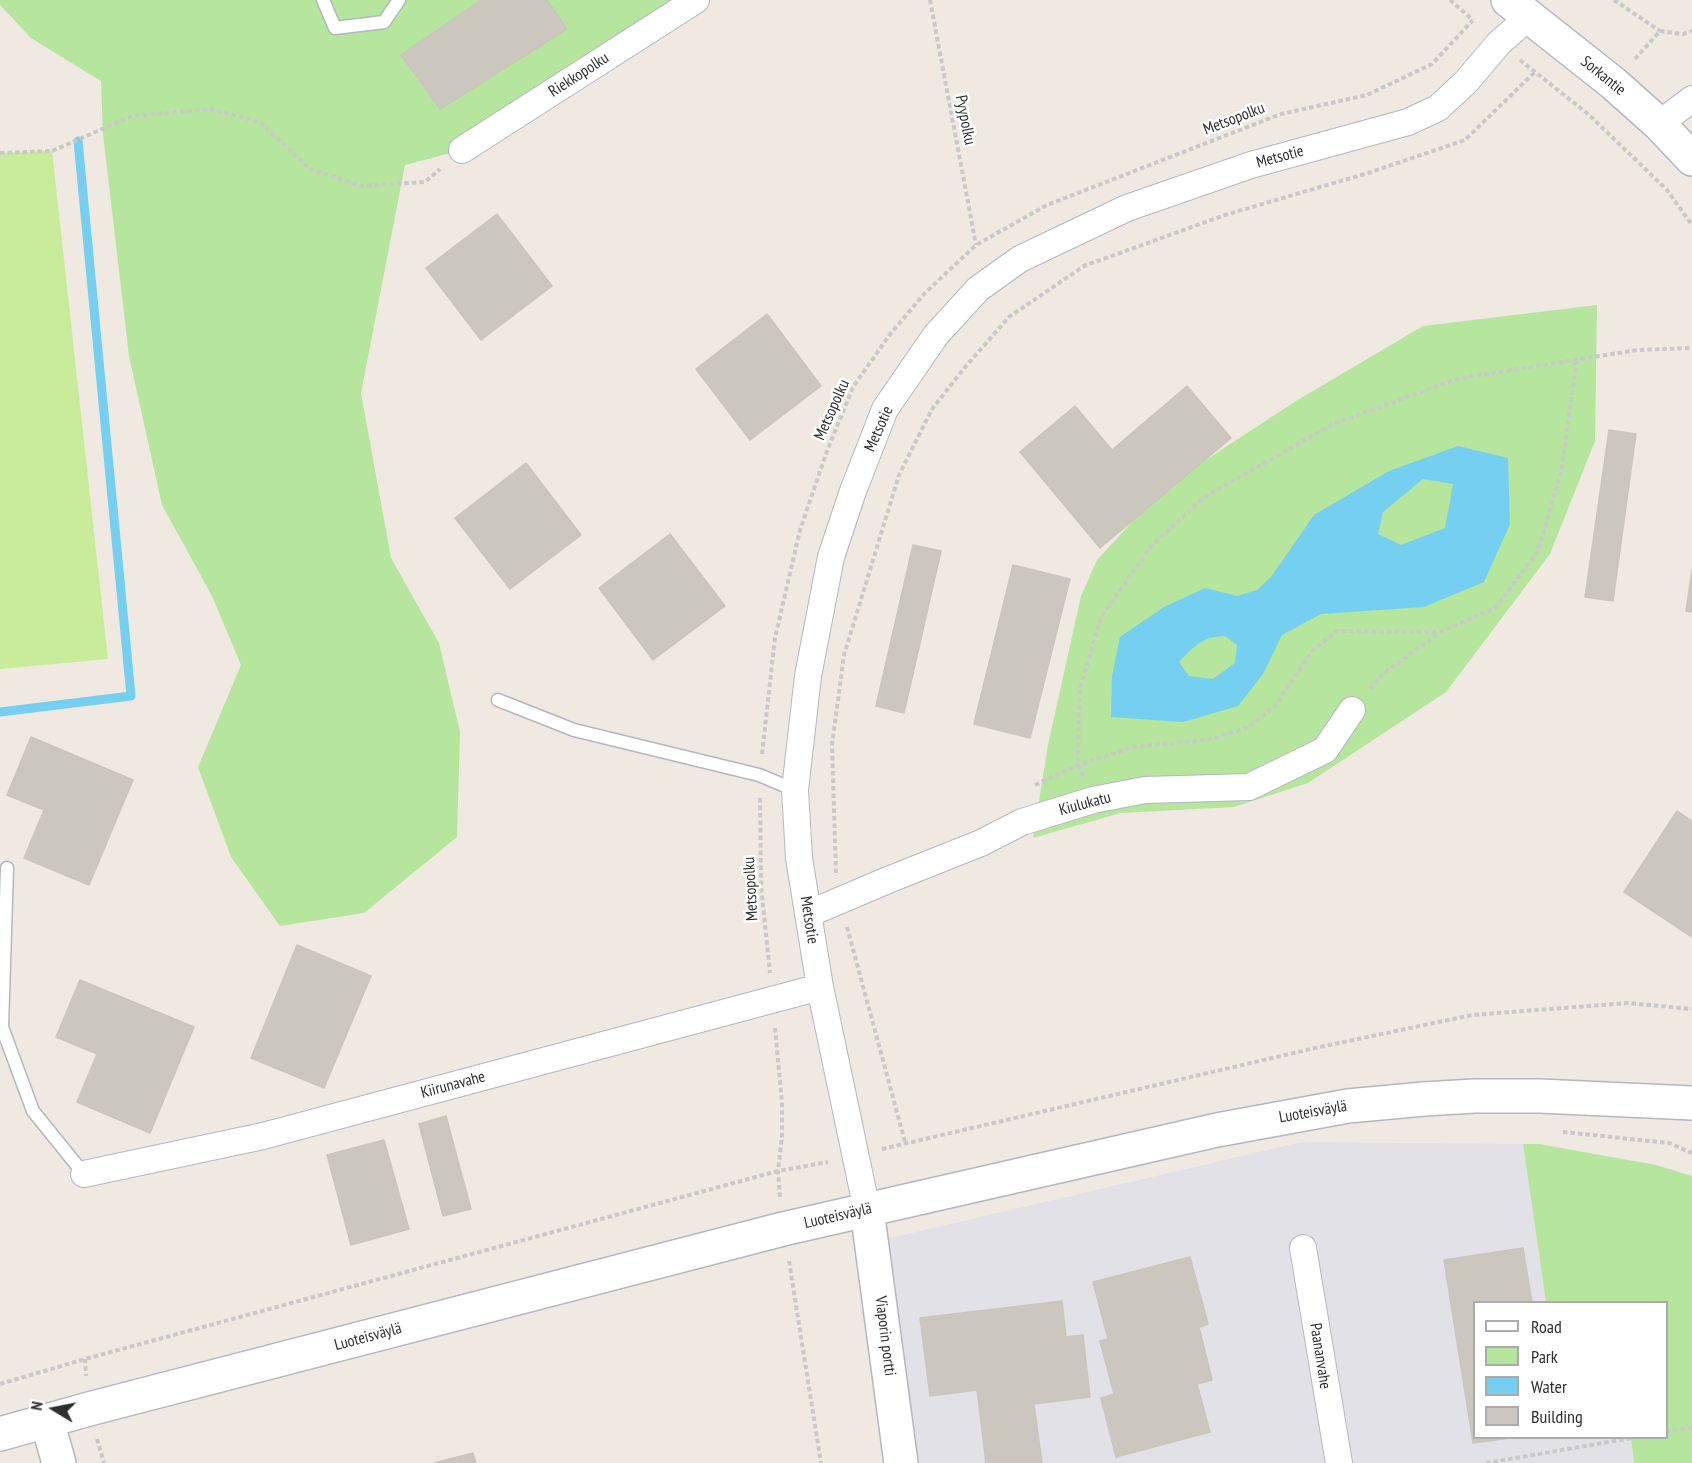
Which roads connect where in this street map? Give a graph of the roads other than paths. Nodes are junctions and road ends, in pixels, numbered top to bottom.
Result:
1 (323, 0) edge
2 (399, 0) edge
3 (696, 0) edge
4 (1518, 8) edge
5 (1692, 99) edge
6 (1659, 124) junction
7 (462, 150) road end
8 (1692, 159) edge
9 (498, 700) dead end
10 (1352, 710) road end
11 (795, 790) junction
12 (7, 868) dead end
13 (808, 914) junction
14 (820, 987) junction
15 (1692, 1102) edge
16 (84, 1174) joint
17 (867, 1210) junction
18 (1303, 1248) dead end
19 (48, 1421) junction
20 (0, 1434) edge
21 (59, 1463) edge
22 (901, 1463) edge
23 (1339, 1463) edge

1 - 2 lane
3 - 7 street, Riekkopolku
4 - 6 main road, Sorkantie
4 - 11 street, Metsotie
5 - 6 street
6 - 8 main road, Sorkantie
9 - 11 lane
10 - 13 street, Kiulukatu
11 - 13 street, Metsotie
12 - 16 lane
13 - 14 street, Metsotie
14 - 16 street, Kiirunavahe
14 - 17 street, Metsotie
15 - 17 main road, Luoteisväylä
17 - 19 main road, Luoteisväylä
17 - 22 main road, Viaporin portti
18 - 23 street, Paananvahe
19 - 20 main road, Luoteisväylä
19 - 21 main road

